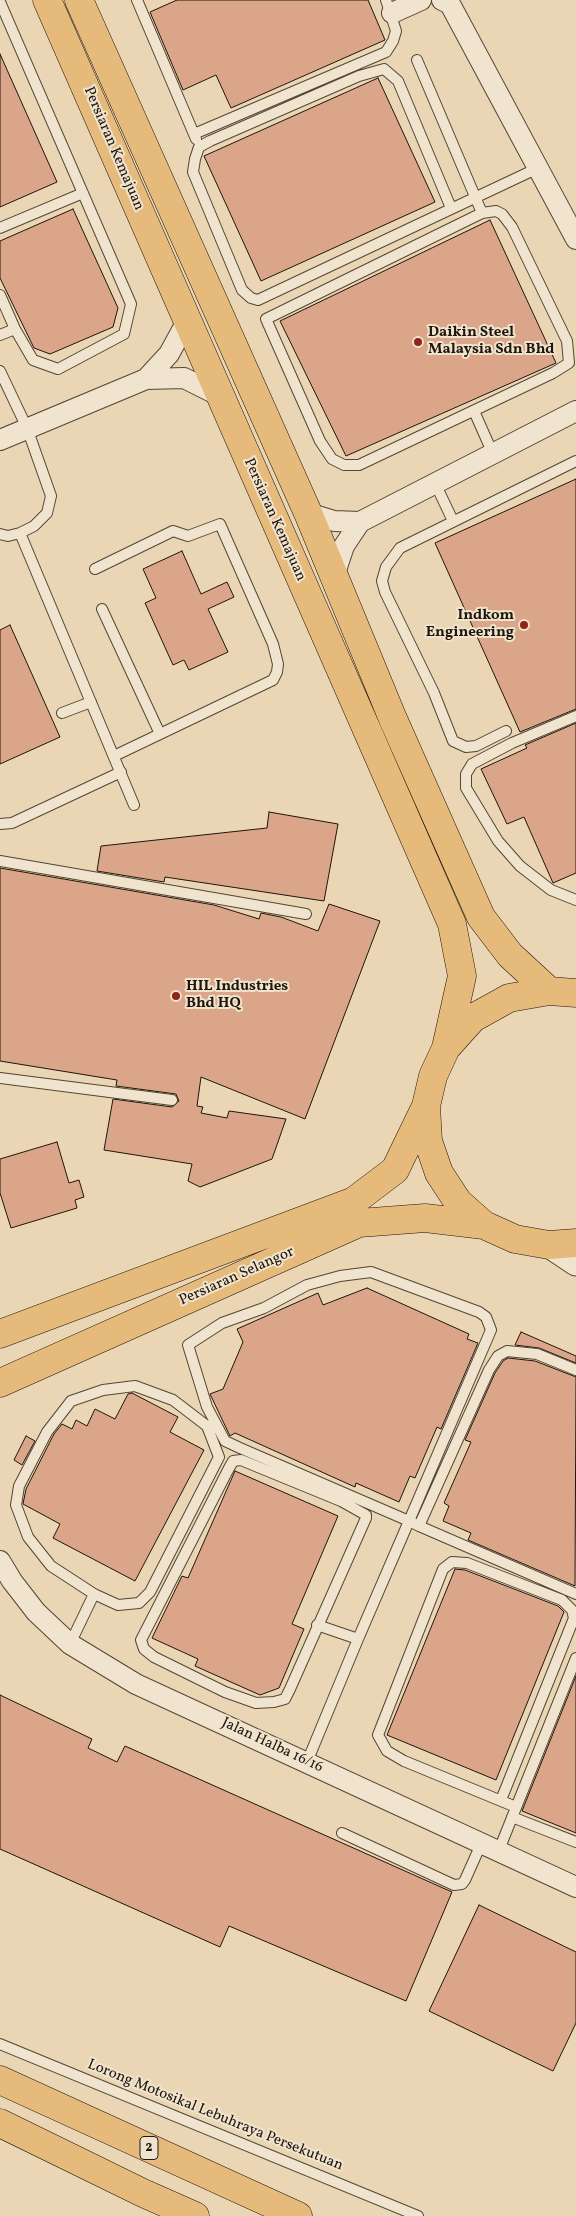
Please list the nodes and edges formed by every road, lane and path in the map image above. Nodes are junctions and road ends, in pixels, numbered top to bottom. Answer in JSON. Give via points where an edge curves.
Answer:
{"nodes":[{"id":1,"x":47,"y":0,"type":"edge"},
{"id":2,"x":79,"y":0,"type":"edge"},
{"id":3,"x":137,"y":0,"type":"edge"},
{"id":4,"x":421,"y":0,"type":"edge"},
{"id":5,"x":442,"y":0,"type":"edge"},
{"id":6,"x":0,"y":2,"type":"edge"},
{"id":7,"x":389,"y":6,"type":"edge"},
{"id":8,"x":103,"y":56,"type":"junction"},
{"id":9,"x":416,"y":60,"type":"dead end"},
{"id":10,"x":78,"y":69,"type":"junction"},
{"id":11,"x":127,"y":110,"type":"junction"},
{"id":12,"x":102,"y":122,"type":"junction"},
{"id":13,"x":194,"y":134,"type":"junction"},
{"id":14,"x":199,"y":147,"type":"junction"},
{"id":15,"x":538,"y":168,"type":"junction"},
{"id":16,"x":83,"y":193,"type":"junction"},
{"id":17,"x":475,"y":197,"type":"junction"},
{"id":18,"x":451,"y":208,"type":"junction"},
{"id":19,"x":482,"y":213,"type":"junction"},
{"id":20,"x":0,"y":228,"type":"edge"},
{"id":21,"x":576,"y":239,"type":"edge"},
{"id":22,"x":0,"y":295,"type":"edge"},
{"id":23,"x":187,"y":321,"type":"junction"},
{"id":24,"x":15,"y":329,"type":"junction"},
{"id":25,"x":0,"y":335,"type":"edge"},
{"id":26,"x":0,"y":371,"type":"edge"},
{"id":27,"x":146,"y":379,"type":"junction"},
{"id":28,"x":4,"y":388,"type":"edge"},
{"id":29,"x":220,"y":396,"type":"junction"},
{"id":30,"x":474,"y":412,"type":"junction"},
{"id":31,"x":576,"y":412,"type":"edge"},
{"id":32,"x":27,"y":428,"type":"junction"},
{"id":33,"x":0,"y":440,"type":"edge"},
{"id":34,"x":492,"y":454,"type":"junction"},
{"id":35,"x":576,"y":461,"type":"edge"},
{"id":36,"x":435,"y":484,"type":"junction"},
{"id":37,"x":308,"y":513,"type":"junction"},
{"id":38,"x":453,"y":521,"type":"junction"},
{"id":39,"x":360,"y":522,"type":"junction"},
{"id":40,"x":20,"y":533,"type":"junction"},
{"id":41,"x":0,"y":534,"type":"edge"},
{"id":42,"x":95,"y":569,"type":"dead end"},
{"id":43,"x":334,"y":576,"type":"junction"},
{"id":44,"x":102,"y":609,"type":"dead end"},
{"id":45,"x":91,"y":702,"type":"junction"},
{"id":46,"x":62,"y":713,"type":"dead end"},
{"id":47,"x":576,"y":716,"type":"edge"},
{"id":48,"x":506,"y":731,"type":"dead end"},
{"id":49,"x":160,"y":734,"type":"junction"},
{"id":50,"x":114,"y":756,"type":"junction"},
{"id":51,"x":121,"y":772,"type":"junction"},
{"id":52,"x":134,"y":805,"type":"dead end"},
{"id":53,"x":0,"y":824,"type":"edge"},
{"id":54,"x":0,"y":861,"type":"edge"},
{"id":55,"x":576,"y":900,"type":"edge"},
{"id":56,"x":306,"y":914,"type":"dead end"},
{"id":57,"x":549,"y":991,"type":"junction"},
{"id":58,"x":576,"y":994,"type":"edge"},
{"id":59,"x":446,"y":1048,"type":"junction"},
{"id":60,"x":0,"y":1078,"type":"edge"},
{"id":61,"x":172,"y":1100,"type":"dead end"},
{"id":62,"x":426,"y":1106,"type":"junction"},
{"id":63,"x":484,"y":1225,"type":"junction"},
{"id":64,"x":576,"y":1243,"type":"edge"},
{"id":65,"x":549,"y":1245,"type":"junction"},
{"id":66,"x":576,"y":1263,"type":"edge"},
{"id":67,"x":0,"y":1334,"type":"edge"},
{"id":68,"x":576,"y":1370,"type":"edge"},
{"id":69,"x":5,"y":1384,"type":"edge"},
{"id":70,"x":409,"y":1521,"type":"junction"},
{"id":71,"x":419,"y":1526,"type":"junction"},
{"id":72,"x":0,"y":1561,"type":"edge"},
{"id":73,"x":94,"y":1594,"type":"junction"},
{"id":74,"x":576,"y":1594,"type":"edge"},
{"id":75,"x":317,"y":1625,"type":"junction"},
{"id":76,"x":358,"y":1639,"type":"junction"},
{"id":77,"x":70,"y":1644,"type":"junction"},
{"id":78,"x":576,"y":1658,"type":"edge"},
{"id":79,"x":307,"y":1762,"type":"junction"},
{"id":80,"x":501,"y":1800,"type":"junction"},
{"id":81,"x":516,"y":1807,"type":"junction"},
{"id":82,"x":512,"y":1818,"type":"junction"},
{"id":83,"x":342,"y":1833,"type":"dead end"},
{"id":84,"x":576,"y":1842,"type":"edge"},
{"id":85,"x":491,"y":1846,"type":"junction"},
{"id":86,"x":576,"y":1887,"type":"edge"},
{"id":87,"x":0,"y":2044,"type":"edge"},
{"id":88,"x":0,"y":2080,"type":"edge"},
{"id":89,"x":0,"y":2123,"type":"edge"},
{"id":90,"x":143,"y":2194,"type":"junction"},
{"id":91,"x":186,"y":2216,"type":"edge"},
{"id":92,"x":195,"y":2216,"type":"edge"},
{"id":93,"x":298,"y":2216,"type":"edge"},
{"id":94,"x":418,"y":2216,"type":"edge"}],
"edges":[{"from":1,"to":10,"type":"main road","name":"Persiaran Kemajuan"},
{"from":2,"to":8,"type":"main road","name":"Persiaran Kemajuan"},
{"from":3,"to":13,"type":"lane"},
{"from":4,"to":7,"type":"street"},
{"from":5,"to":15,"type":"street","via":[[450,4]]},
{"from":6,"to":16,"type":"lane"},
{"from":7,"to":13,"type":"lane","via":[[396,31],[386,52]]},
{"from":8,"to":10,"type":"main road","via":[[96,70]]},
{"from":8,"to":11,"type":"main road","name":"Persiaran Kemajuan"},
{"from":9,"to":17,"type":"lane"},
{"from":10,"to":12,"type":"main road","name":"Persiaran Kemajuan"},
{"from":11,"to":12,"type":"main road","via":[[113,107],[104,114]]},
{"from":11,"to":37,"type":"main road","name":"Persiaran Kemajuan"},
{"from":12,"to":23,"type":"main road","name":"Persiaran Kemajuan"},
{"from":13,"to":14,"type":"lane"},
{"from":14,"to":18,"type":"lane","via":[[360,76],[384,69],[398,80]]},
{"from":14,"to":18,"type":"lane","via":[[193,172],[242,290],[258,300]]},
{"from":15,"to":17,"type":"lane"},
{"from":15,"to":21,"type":"street"},
{"from":16,"to":20,"type":"lane"},
{"from":16,"to":24,"type":"lane","via":[[132,304],[124,334],[58,369],[33,360]]},
{"from":17,"to":18,"type":"lane"},
{"from":17,"to":19,"type":"lane"},
{"from":19,"to":30,"type":"lane","via":[[496,211],[512,227],[567,342],[570,358],[566,365],[553,373]]},
{"from":19,"to":30,"type":"lane","via":[[266,319],[320,441],[332,459],[344,465],[359,466]]},
{"from":22,"to":24,"type":"lane"},
{"from":23,"to":27,"type":"street","via":[[169,354]]},
{"from":23,"to":29,"type":"main road","name":"Persiaran Kemajuan"},
{"from":24,"to":25,"type":"lane"},
{"from":26,"to":28,"type":"lane"},
{"from":27,"to":29,"type":"street","via":[[184,378]]},
{"from":27,"to":32,"type":"street"},
{"from":28,"to":32,"type":"lane"},
{"from":29,"to":59,"type":"main road","name":"Persiaran Kemajuan","via":[[452,924],[462,976]]},
{"from":30,"to":34,"type":"lane"},
{"from":31,"to":34,"type":"street"},
{"from":32,"to":33,"type":"street"},
{"from":32,"to":40,"type":"lane","via":[[51,496],[47,513],[34,526]]},
{"from":34,"to":36,"type":"street"},
{"from":35,"to":38,"type":"lane"},
{"from":36,"to":38,"type":"lane"},
{"from":36,"to":39,"type":"street"},
{"from":37,"to":39,"type":"street","via":[[334,521]]},
{"from":37,"to":43,"type":"main road","name":"Persiaran Kemajuan"},
{"from":38,"to":48,"type":"lane","via":[[400,548],[386,567],[382,581],[453,741],[466,747],[476,746]]},
{"from":39,"to":43,"type":"street","via":[[344,546]]},
{"from":40,"to":41,"type":"lane"},
{"from":40,"to":45,"type":"lane"},
{"from":42,"to":49,"type":"lane","via":[[173,531],[188,536],[220,524],[273,644],[278,664],[273,680]]},
{"from":43,"to":57,"type":"main road","name":"Persiaran Kemajuan","via":[[481,917],[510,955]]},
{"from":44,"to":49,"type":"lane"},
{"from":45,"to":46,"type":"lane"},
{"from":45,"to":50,"type":"lane"},
{"from":47,"to":55,"type":"lane","via":[[472,764],[466,774],[466,788],[498,841],[520,866],[551,890]]},
{"from":49,"to":50,"type":"lane"},
{"from":50,"to":51,"type":"lane"},
{"from":51,"to":52,"type":"lane"},
{"from":51,"to":53,"type":"lane","via":[[12,823]]},
{"from":54,"to":56,"type":"lane"},
{"from":57,"to":58,"type":"main road"},
{"from":57,"to":59,"type":"main road","via":[[509,998],[473,1018]]},
{"from":59,"to":62,"type":"main road","via":[[432,1076]]},
{"from":60,"to":61,"type":"lane"},
{"from":62,"to":63,"type":"main road","via":[[428,1141],[438,1173],[458,1202]]},
{"from":62,"to":67,"type":"main road","name":"Persiaran Selangor","via":[[395,1170],[354,1201]]},
{"from":63,"to":65,"type":"main road","via":[[515,1239]]},
{"from":63,"to":69,"type":"main road","name":"Persiaran Selangor","via":[[425,1218],[358,1223]]},
{"from":64,"to":65,"type":"main road"},
{"from":65,"to":66,"type":"street"},
{"from":68,"to":71,"type":"lane","via":[[537,1354],[507,1351],[498,1356]]},
{"from":70,"to":70,"type":"lane","via":[[491,1330],[486,1317],[370,1272],[307,1285],[264,1308],[222,1323],[188,1345],[206,1407],[225,1441]]},
{"from":70,"to":71,"type":"lane"},
{"from":70,"to":76,"type":"lane"},
{"from":71,"to":74,"type":"lane"},
{"from":72,"to":77,"type":"street","name":"Jalan Halba 16/16","via":[[36,1612]]},
{"from":73,"to":73,"type":"lane","via":[[52,1566],[28,1537],[16,1504],[19,1486],[47,1432],[71,1402],[103,1390],[135,1386],[173,1400],[207,1426],[219,1457],[150,1592],[139,1603],[118,1605]]},
{"from":73,"to":77,"type":"lane"},
{"from":75,"to":75,"type":"lane","via":[[285,1699],[274,1702],[256,1703],[225,1692],[144,1649],[140,1640],[144,1631],[234,1461],[242,1460],[366,1515]]},
{"from":75,"to":76,"type":"lane"},
{"from":76,"to":79,"type":"lane"},
{"from":77,"to":79,"type":"street","name":"Jalan Halba 16/16","via":[[136,1684]]},
{"from":78,"to":81,"type":"lane"},
{"from":79,"to":85,"type":"street","name":"Jalan Halba 16/16"},
{"from":80,"to":80,"type":"lane","via":[[404,1761],[387,1751],[378,1735],[443,1570],[452,1562],[466,1563],[562,1600],[572,1610],[574,1618]]},
{"from":80,"to":81,"type":"lane"},
{"from":81,"to":82,"type":"lane"},
{"from":82,"to":84,"type":"lane"},
{"from":82,"to":85,"type":"lane"},
{"from":83,"to":85,"type":"lane","via":[[454,1885],[462,1884]]},
{"from":85,"to":86,"type":"street","name":"Jalan Halba 16/16"},
{"from":87,"to":94,"type":"lane","name":"Lorong Motosikal Lebuhraya Persekutuan"},
{"from":88,"to":93,"type":"main road","number":"2"},
{"from":89,"to":90,"type":"main road"},
{"from":90,"to":91,"type":"main road"},
{"from":90,"to":92,"type":"main road"}]}
